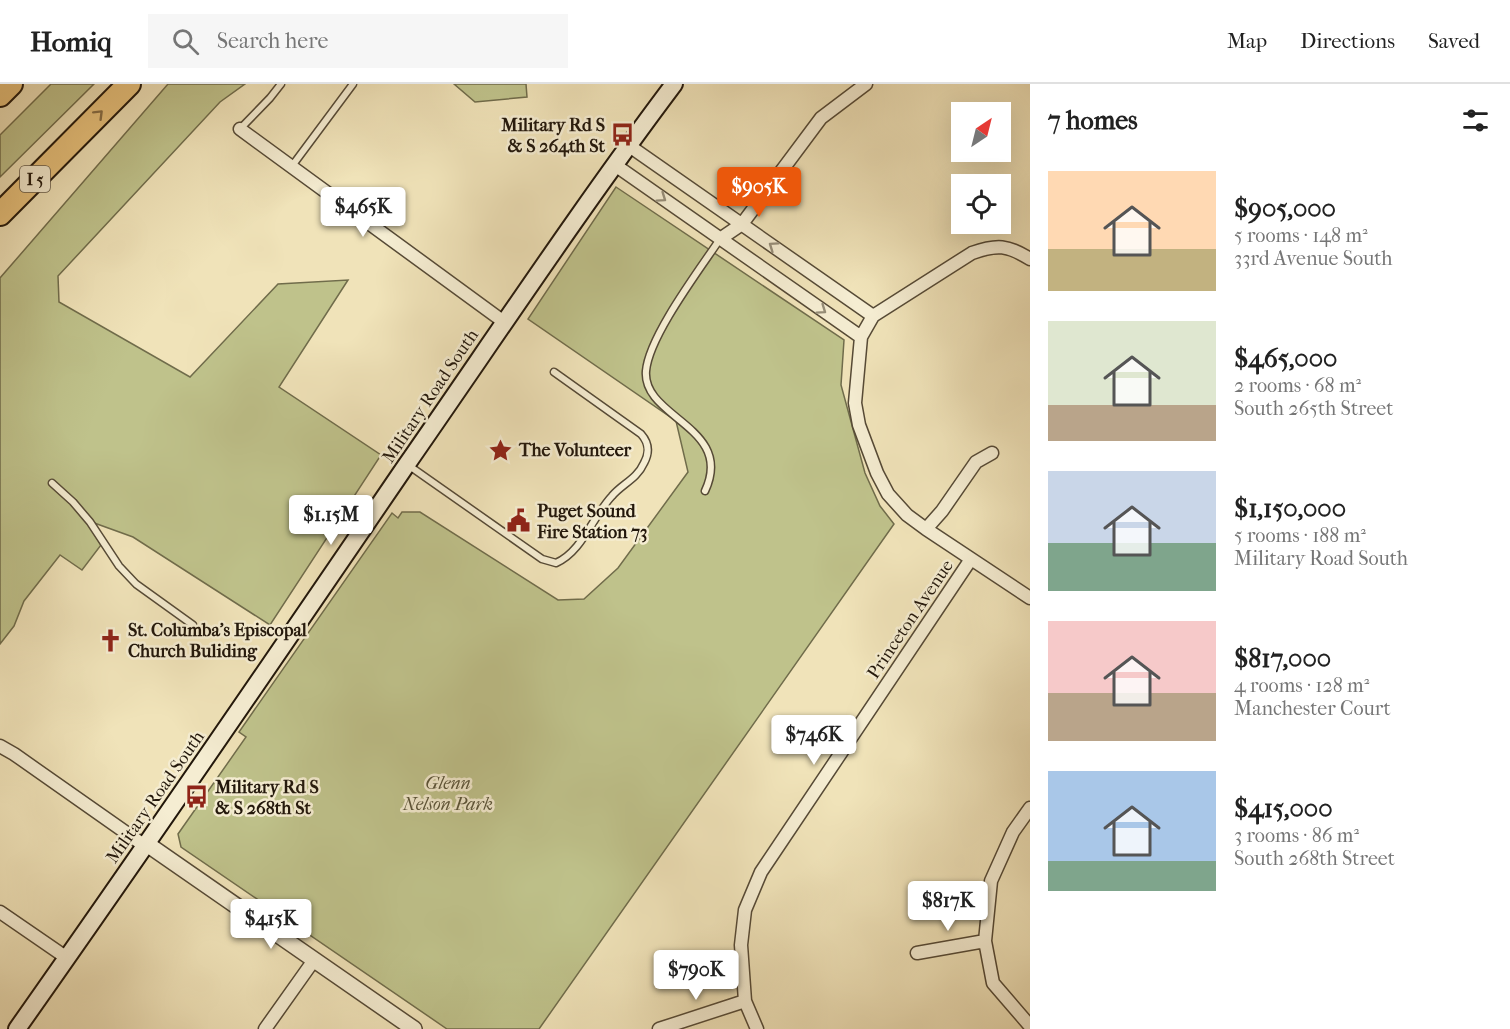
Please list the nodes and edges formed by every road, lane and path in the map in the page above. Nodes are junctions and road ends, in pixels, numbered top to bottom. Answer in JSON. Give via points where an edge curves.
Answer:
{"nodes":[{"id":1,"x":11,"y":84,"type":"edge"},
{"id":2,"x":129,"y":84,"type":"edge"},
{"id":3,"x":281,"y":84,"type":"edge"},
{"id":4,"x":353,"y":84,"type":"edge"},
{"id":5,"x":674,"y":84,"type":"edge"},
{"id":6,"x":866,"y":84,"type":"edge"},
{"id":7,"x":0,"y":95,"type":"edge"},
{"id":8,"x":240,"y":129,"type":"joint"},
{"id":9,"x":70,"y":144,"type":"junction"},
{"id":10,"x":628,"y":145,"type":"junction"},
{"id":11,"x":615,"y":165,"type":"junction"},
{"id":12,"x":291,"y":167,"type":"junction"},
{"id":13,"x":0,"y":214,"type":"edge"},
{"id":14,"x":0,"y":224,"type":"edge"},
{"id":15,"x":742,"y":224,"type":"junction"},
{"id":16,"x":720,"y":239,"type":"junction"},
{"id":17,"x":1030,"y":259,"type":"edge"},
{"id":18,"x":873,"y":316,"type":"junction"},
{"id":19,"x":504,"y":322,"type":"junction"},
{"id":20,"x":861,"y":337,"type":"junction"},
{"id":21,"x":554,"y":372,"type":"dead end"},
{"id":22,"x":992,"y":453,"type":"dead end"},
{"id":23,"x":407,"y":465,"type":"junction"},
{"id":24,"x":52,"y":483,"type":"dead end"},
{"id":25,"x":705,"y":491,"type":"dead end"},
{"id":26,"x":926,"y":529,"type":"junction"},
{"id":27,"x":971,"y":559,"type":"junction"},
{"id":28,"x":1030,"y":598,"type":"edge"},
{"id":29,"x":193,"y":625,"type":"dead end"},
{"id":30,"x":0,"y":746,"type":"edge"},
{"id":31,"x":1030,"y":808,"type":"edge"},
{"id":32,"x":146,"y":845,"type":"junction"},
{"id":33,"x":0,"y":912,"type":"edge"},
{"id":34,"x":985,"y":941,"type":"junction"},
{"id":35,"x":916,"y":953,"type":"dead end"},
{"id":36,"x":67,"y":958,"type":"junction"},
{"id":37,"x":314,"y":960,"type":"junction"},
{"id":38,"x":745,"y":1001,"type":"junction"},
{"id":39,"x":1030,"y":1026,"type":"edge"},
{"id":40,"x":17,"y":1029,"type":"edge"},
{"id":41,"x":265,"y":1029,"type":"edge"},
{"id":42,"x":414,"y":1029,"type":"edge"},
{"id":43,"x":660,"y":1029,"type":"edge"},
{"id":44,"x":757,"y":1029,"type":"edge"}],
"edges":[{"from":1,"to":7,"type":"highway"},
{"from":9,"to":2,"type":"highway","number":"I 5","one_way":true},
{"from":3,"to":8,"type":"lane"},
{"from":4,"to":12,"type":"lane"},
{"from":5,"to":10,"type":"main road","name":"Military Road South"},
{"from":6,"to":15,"type":"street","via":[[821,118]]},
{"from":8,"to":12,"type":"street"},
{"from":9,"to":13,"type":"highway","number":"I 5"},
{"from":9,"to":14,"type":"highway"},
{"from":10,"to":11,"type":"main road","name":"Military Road South"},
{"from":10,"to":15,"type":"street"},
{"from":11,"to":16,"type":"street","one_way":true},
{"from":11,"to":19,"type":"main road","name":"Military Road South"},
{"from":12,"to":19,"type":"street"},
{"from":15,"to":16,"type":"street"},
{"from":18,"to":15,"type":"street","one_way":true},
{"from":16,"to":20,"type":"street","one_way":true},
{"from":16,"to":25,"type":"lane","via":[[670,315],[646,371],[653,397],[687,425],[704,446],[712,466]]},
{"from":17,"to":18,"type":"street","via":[[1003,247],[980,250]]},
{"from":18,"to":20,"type":"street"},
{"from":19,"to":23,"type":"main road","name":"Military Road South"},
{"from":20,"to":26,"type":"street","via":[[855,403],[859,425],[888,494]]},
{"from":21,"to":23,"type":"lane","via":[[641,434],[648,453],[639,474],[607,500],[564,560],[556,563],[542,559]]},
{"from":22,"to":26,"type":"street","via":[[976,462]]},
{"from":23,"to":32,"type":"main road","name":"Military Road South"},
{"from":24,"to":29,"type":"lane","via":[[90,522],[130,578]]},
{"from":26,"to":27,"type":"street"},
{"from":27,"to":28,"type":"street"},
{"from":27,"to":38,"type":"street","name":"Princeton Avenue","via":[[761,872],[745,910],[741,945]]},
{"from":30,"to":32,"type":"street"},
{"from":31,"to":34,"type":"street","via":[[1013,832],[991,881]]},
{"from":32,"to":36,"type":"main road","name":"Military Road South"},
{"from":32,"to":37,"type":"street"},
{"from":33,"to":36,"type":"street"},
{"from":34,"to":35,"type":"street"},
{"from":34,"to":39,"type":"street","via":[[993,983]]},
{"from":36,"to":40,"type":"main road","name":"Military Road South"},
{"from":37,"to":41,"type":"street"},
{"from":37,"to":42,"type":"street"},
{"from":38,"to":43,"type":"street"},
{"from":38,"to":44,"type":"street","name":"Princeton Avenue"}]}
